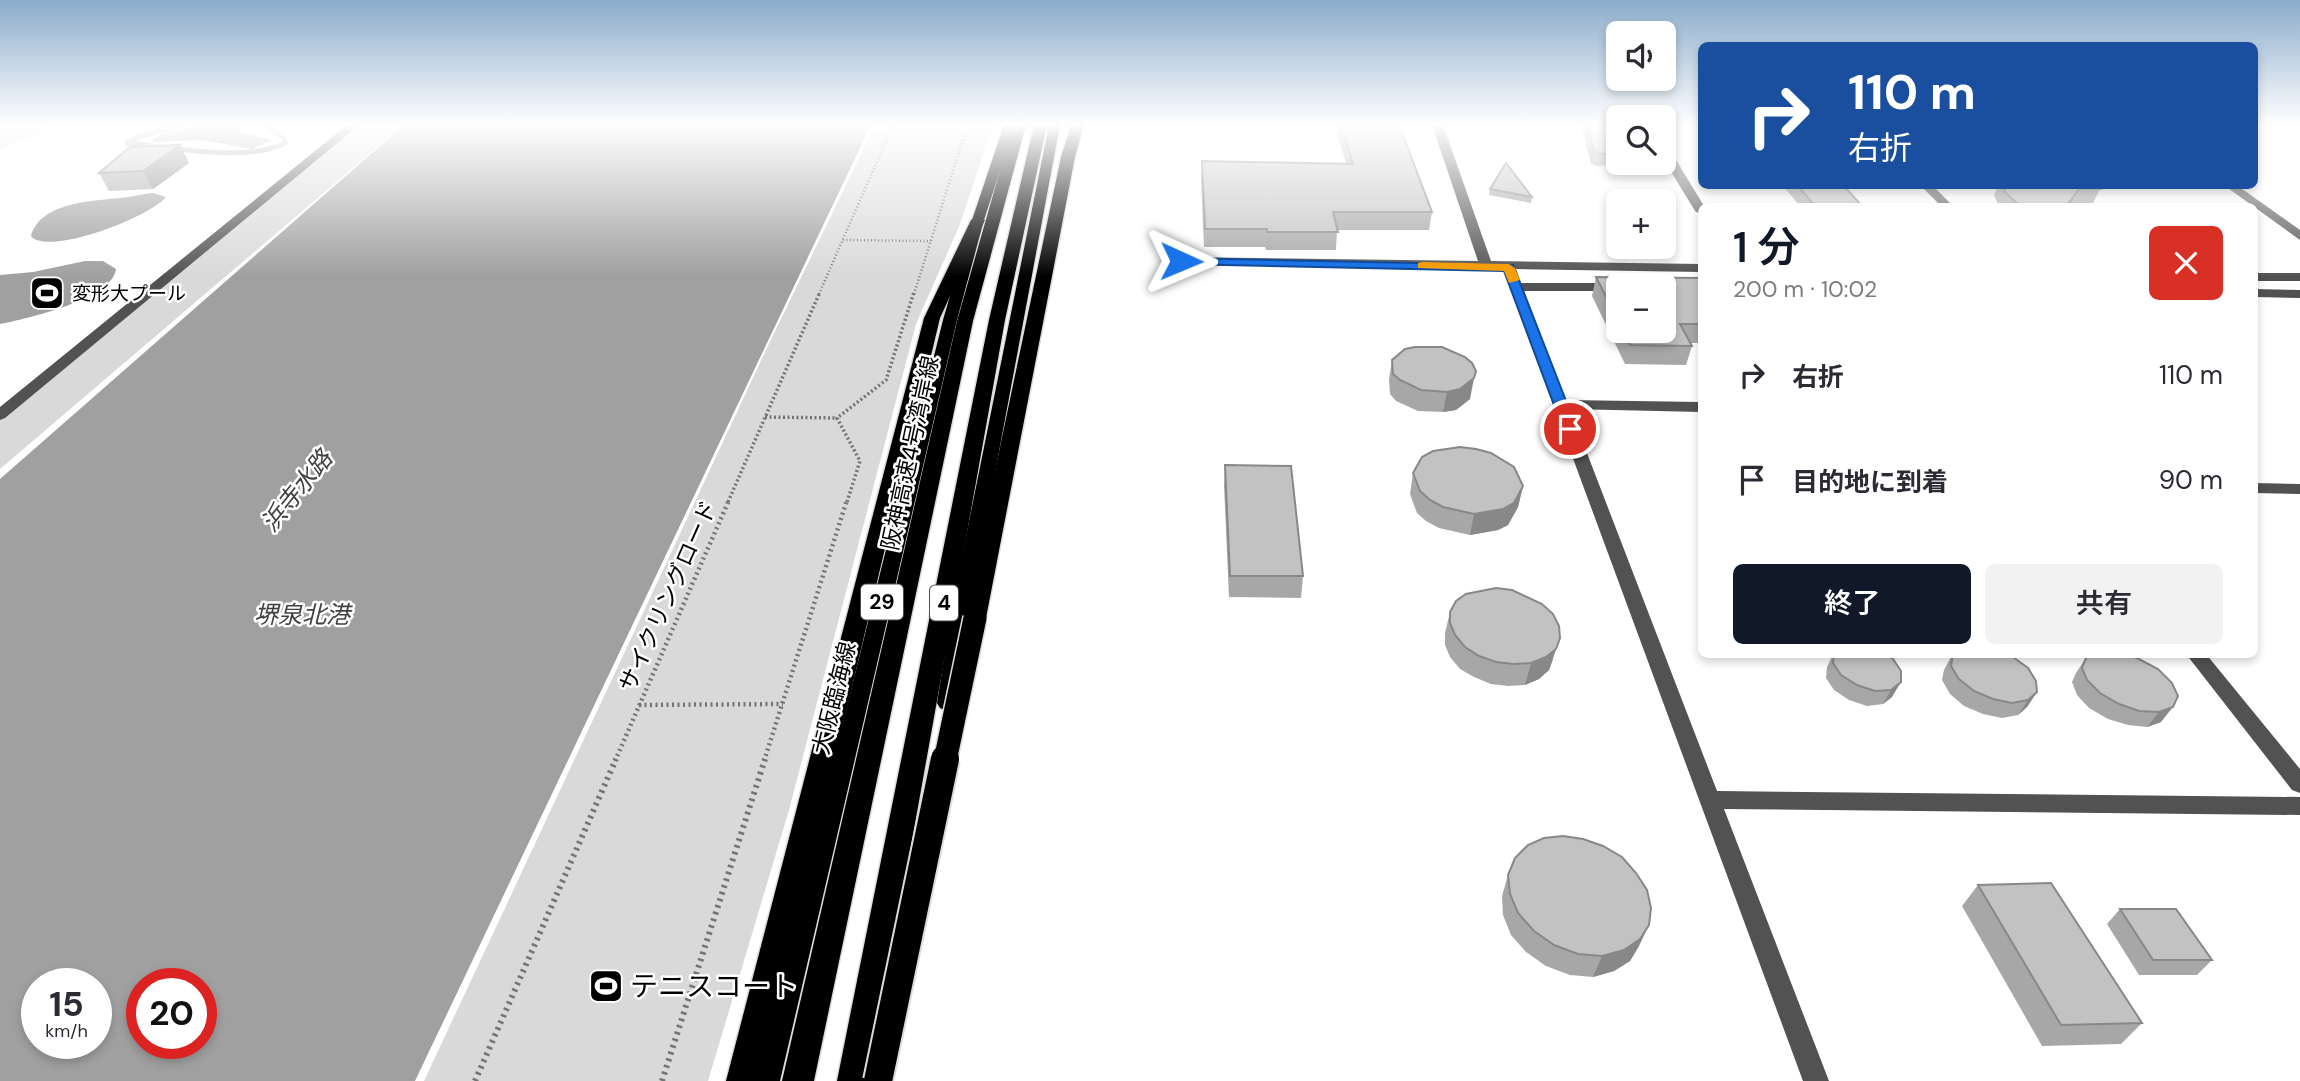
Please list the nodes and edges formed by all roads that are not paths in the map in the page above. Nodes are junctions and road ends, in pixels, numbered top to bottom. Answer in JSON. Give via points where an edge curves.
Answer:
{"nodes":[{"id":1,"x":292,"y":175,"type":"edge"},
{"id":2,"x":993,"y":175,"type":"edge"},
{"id":3,"x":1006,"y":175,"type":"edge"},
{"id":4,"x":1030,"y":175,"type":"edge"},
{"id":5,"x":1045,"y":175,"type":"edge"},
{"id":6,"x":1064,"y":175,"type":"edge"},
{"id":7,"x":1455,"y":175,"type":"edge"},
{"id":8,"x":1679,"y":175,"type":"edge"},
{"id":9,"x":1930,"y":189,"type":"edge"},
{"id":10,"x":2235,"y":189,"type":"edge"},
{"id":11,"x":1944,"y":203,"type":"edge"},
{"id":12,"x":2254,"y":203,"type":"edge"},
{"id":13,"x":1698,"y":206,"type":"edge"},
{"id":14,"x":2258,"y":206,"type":"edge"},
{"id":15,"x":978,"y":220,"type":"junction"},
{"id":16,"x":2300,"y":236,"type":"edge"},
{"id":17,"x":1181,"y":261,"type":"dead end"},
{"id":18,"x":1486,"y":265,"type":"junction"},
{"id":19,"x":1509,"y":268,"type":"junction"},
{"id":20,"x":1698,"y":268,"type":"edge"},
{"id":21,"x":2258,"y":277,"type":"edge"},
{"id":22,"x":2300,"y":277,"type":"edge"},
{"id":23,"x":1516,"y":287,"type":"junction"},
{"id":24,"x":1606,"y":287,"type":"edge"},
{"id":25,"x":2258,"y":293,"type":"edge"},
{"id":26,"x":2300,"y":294,"type":"edge"},
{"id":27,"x":1561,"y":404,"type":"junction"},
{"id":28,"x":1698,"y":407,"type":"edge"},
{"id":29,"x":0,"y":415,"type":"edge"},
{"id":30,"x":2258,"y":488,"type":"edge"},
{"id":31,"x":2300,"y":489,"type":"edge"},
{"id":32,"x":2198,"y":658,"type":"edge"},
{"id":33,"x":2300,"y":784,"type":"edge"},
{"id":34,"x":1711,"y":800,"type":"junction"},
{"id":35,"x":2300,"y":806,"type":"edge"},
{"id":36,"x":742,"y":1081,"type":"edge"},
{"id":37,"x":767,"y":1081,"type":"edge"},
{"id":38,"x":798,"y":1081,"type":"edge"},
{"id":39,"x":853,"y":1081,"type":"edge"},
{"id":40,"x":878,"y":1081,"type":"edge"},
{"id":41,"x":888,"y":1081,"type":"edge"},
{"id":42,"x":1816,"y":1081,"type":"edge"}],
"edges":[{"from":1,"to":29,"type":"lane"},
{"from":2,"to":15,"type":"main road","name":"大阪臨海線","number":"29"},
{"from":3,"to":38,"type":"highway","name":"阪神高速4号湾岸線","number":"4","via":[[965,321]]},
{"from":4,"to":39,"type":"highway","number":"4","via":[[997,320]]},
{"from":5,"to":41,"type":"main road","via":[[963,596]]},
{"from":6,"to":40,"type":"highway","number":"4","bridge":true},
{"from":7,"to":18,"type":"lane"},
{"from":8,"to":13,"type":"lane"},
{"from":9,"to":11,"type":"lane"},
{"from":10,"to":12,"type":"lane"},
{"from":14,"to":16,"type":"lane"},
{"from":15,"to":36,"type":"highway","via":[[932,318]]},
{"from":15,"to":37,"type":"main road","name":"大阪臨海線","number":"29"},
{"from":17,"to":18,"type":"lane"},
{"from":18,"to":19,"type":"lane"},
{"from":19,"to":20,"type":"lane"},
{"from":19,"to":23,"type":"lane"},
{"from":21,"to":22,"type":"lane"},
{"from":23,"to":24,"type":"lane"},
{"from":23,"to":27,"type":"lane"},
{"from":25,"to":26,"type":"lane"},
{"from":27,"to":28,"type":"lane"},
{"from":27,"to":34,"type":"lane"},
{"from":30,"to":31,"type":"lane"},
{"from":32,"to":33,"type":"lane"},
{"from":34,"to":35,"type":"lane"},
{"from":34,"to":42,"type":"lane"}]}
